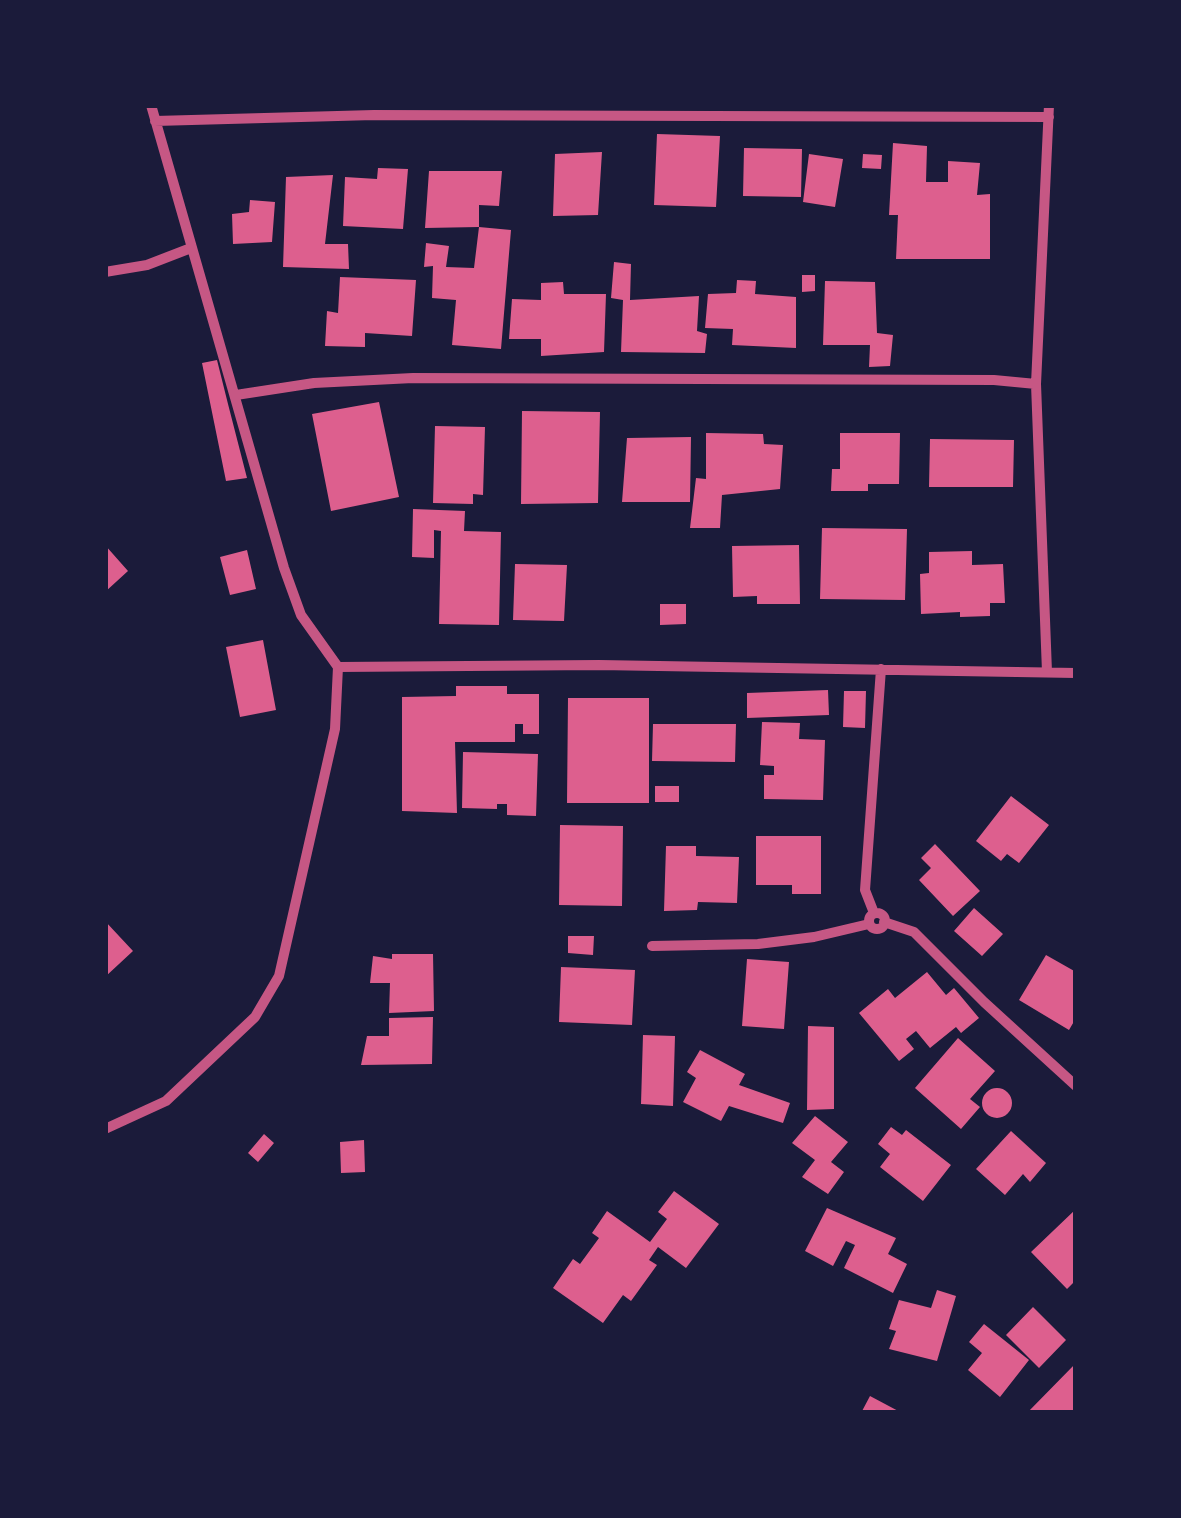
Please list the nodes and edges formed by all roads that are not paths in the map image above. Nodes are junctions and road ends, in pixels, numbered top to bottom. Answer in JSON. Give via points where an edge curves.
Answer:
{"nodes":[{"id":1,"x":151,"y":105,"type":"edge"},
{"id":2,"x":1049,"y":111,"type":"edge"},
{"id":3,"x":155,"y":120,"type":"junction"},
{"id":4,"x":191,"y":248,"type":"junction"},
{"id":5,"x":105,"y":272,"type":"edge"},
{"id":6,"x":1036,"y":384,"type":"junction"},
{"id":7,"x":236,"y":395,"type":"junction"},
{"id":8,"x":338,"y":667,"type":"junction"},
{"id":9,"x":882,"y":669,"type":"junction"},
{"id":10,"x":1047,"y":672,"type":"junction"},
{"id":11,"x":1076,"y":674,"type":"edge"},
{"id":12,"x":872,"y":919,"type":"junction"},
{"id":13,"x":652,"y":946,"type":"dead end"},
{"id":14,"x":1076,"y":1086,"type":"edge"},
{"id":15,"x":105,"y":1129,"type":"edge"}],
"edges":[{"from":1,"to":3,"type":"street"},
{"from":2,"to":3,"type":"street"},
{"from":2,"to":6,"type":"street"},
{"from":3,"to":4,"type":"street"},
{"from":4,"to":5,"type":"street"},
{"from":4,"to":7,"type":"street"},
{"from":6,"to":7,"type":"street","via":[[412,378]]},
{"from":6,"to":10,"type":"street"},
{"from":7,"to":8,"type":"street","via":[[301,614]]},
{"from":8,"to":9,"type":"street"},
{"from":8,"to":15,"type":"street","via":[[336,729],[278,976],[255,1017],[214,1059],[166,1101]]},
{"from":9,"to":10,"type":"street"},
{"from":9,"to":12,"type":"street","via":[[866,890]]},
{"from":10,"to":11,"type":"street"},
{"from":12,"to":13,"type":"street","via":[[814,937],[758,944]]},
{"from":12,"to":14,"type":"street","via":[[882,915],[884,922],[914,932]]}]}
